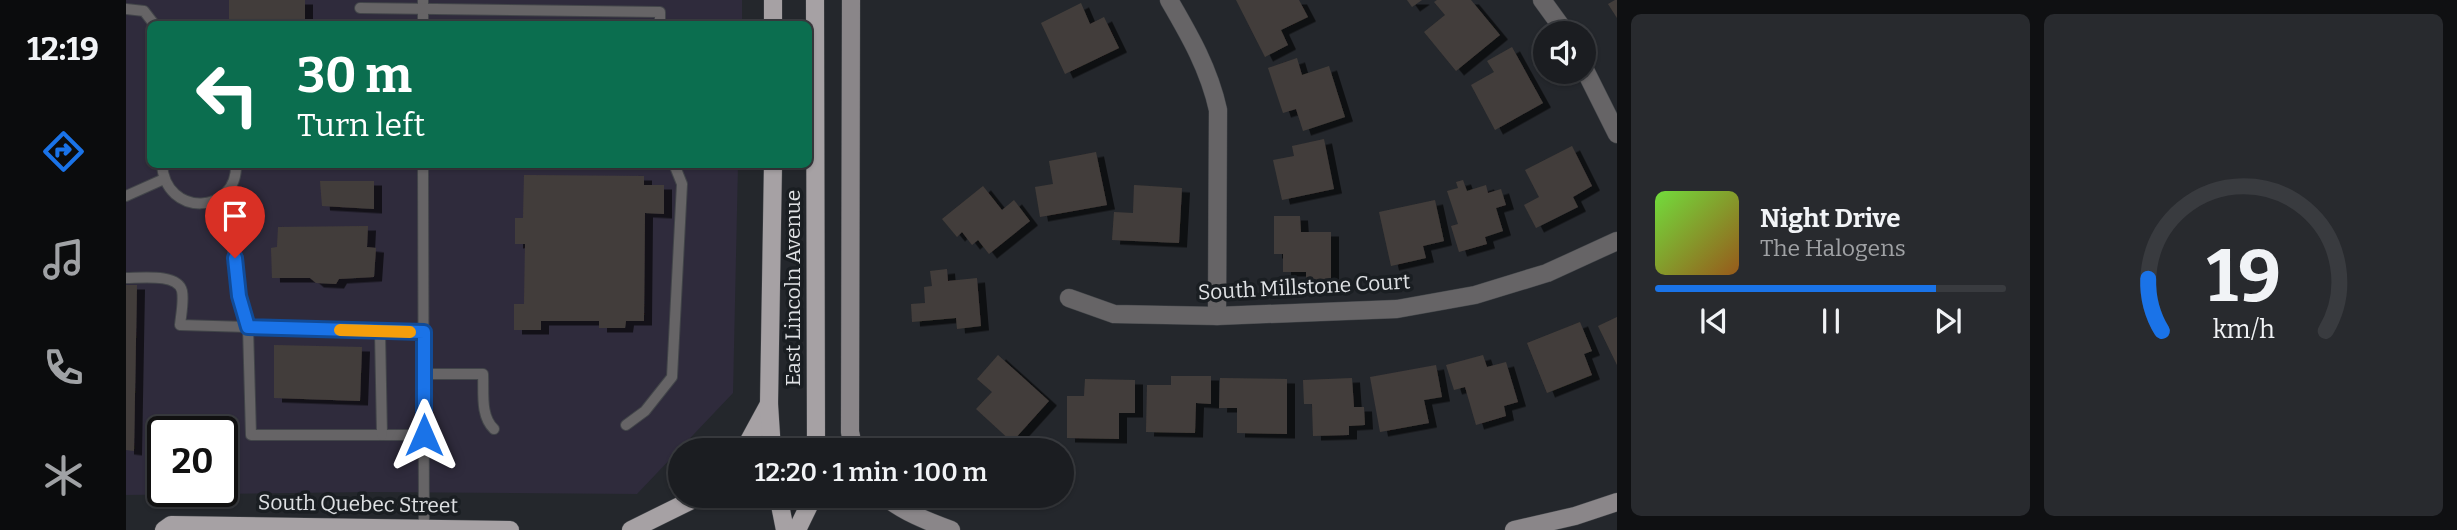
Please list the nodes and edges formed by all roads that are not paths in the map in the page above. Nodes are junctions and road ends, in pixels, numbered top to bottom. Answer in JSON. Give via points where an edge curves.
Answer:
{"nodes":[{"id":1,"x":773,"y":0,"type":"edge"},
{"id":2,"x":815,"y":0,"type":"edge"},
{"id":3,"x":851,"y":0,"type":"edge"},
{"id":4,"x":1169,"y":0,"type":"edge"},
{"id":5,"x":1542,"y":0,"type":"edge"},
{"id":6,"x":423,"y":5,"type":"edge"},
{"id":7,"x":360,"y":8,"type":"dead end"},
{"id":8,"x":126,"y":9,"type":"edge"},
{"id":9,"x":152,"y":21,"type":"edge"},
{"id":10,"x":660,"y":21,"type":"edge"},
{"id":11,"x":773,"y":21,"type":"edge"},
{"id":12,"x":1557,"y":21,"type":"edge"},
{"id":13,"x":1592,"y":84,"type":"edge"},
{"id":14,"x":1617,"y":134,"type":"edge"},
{"id":15,"x":163,"y":168,"type":"edge"},
{"id":16,"x":236,"y":168,"type":"edge"},
{"id":17,"x":423,"y":168,"type":"edge"},
{"id":18,"x":676,"y":168,"type":"edge"},
{"id":19,"x":773,"y":168,"type":"edge"},
{"id":20,"x":164,"y":179,"type":"junction"},
{"id":21,"x":126,"y":196,"type":"edge"},
{"id":22,"x":213,"y":202,"type":"junction"},
{"id":23,"x":1617,"y":241,"type":"edge"},
{"id":24,"x":126,"y":278,"type":"edge"},
{"id":25,"x":1069,"y":298,"type":"dead end"},
{"id":26,"x":1217,"y":316,"type":"junction"},
{"id":27,"x":248,"y":327,"type":"junction"},
{"id":28,"x":380,"y":332,"type":"junction"},
{"id":29,"x":424,"y":332,"type":"junction"},
{"id":30,"x":423,"y":374,"type":"junction"},
{"id":31,"x":769,"y":404,"type":"junction"},
{"id":32,"x":626,"y":425,"type":"dead end"},
{"id":33,"x":494,"y":429,"type":"dead end"},
{"id":34,"x":382,"y":435,"type":"junction"},
{"id":35,"x":424,"y":435,"type":"junction"},
{"id":36,"x":751,"y":438,"type":"edge"},
{"id":37,"x":771,"y":438,"type":"edge"},
{"id":38,"x":816,"y":438,"type":"edge"},
{"id":39,"x":851,"y":438,"type":"edge"},
{"id":40,"x":1617,"y":502,"type":"edge"},
{"id":41,"x":676,"y":508,"type":"edge"},
{"id":42,"x":781,"y":508,"type":"edge"},
{"id":43,"x":808,"y":508,"type":"edge"},
{"id":44,"x":901,"y":508,"type":"edge"},
{"id":45,"x":424,"y":528,"type":"edge"},
{"id":46,"x":164,"y":530,"type":"edge"},
{"id":47,"x":510,"y":530,"type":"edge"},
{"id":48,"x":631,"y":530,"type":"edge"},
{"id":49,"x":785,"y":530,"type":"edge"},
{"id":50,"x":797,"y":530,"type":"edge"},
{"id":51,"x":951,"y":530,"type":"edge"},
{"id":52,"x":1514,"y":530,"type":"edge"}],
"edges":[{"from":1,"to":11,"type":"main road"},
{"from":2,"to":38,"type":"main road","name":"East Lincoln Avenue"},
{"from":3,"to":39,"type":"main road"},
{"from":4,"to":26,"type":"street","via":[[1201,56],[1218,110]]},
{"from":5,"to":12,"type":"street"},
{"from":6,"to":7,"type":"lane"},
{"from":6,"to":10,"type":"lane","via":[[660,12]]},
{"from":8,"to":9,"type":"lane","via":[[144,12]]},
{"from":13,"to":14,"type":"street"},
{"from":15,"to":20,"type":"lane"},
{"from":16,"to":22,"type":"lane","via":[[234,183]]},
{"from":17,"to":29,"type":"lane"},
{"from":18,"to":32,"type":"lane","via":[[682,184],[672,377],[645,411]]},
{"from":19,"to":31,"type":"main road","name":"East Lincoln Avenue"},
{"from":20,"to":21,"type":"lane"},
{"from":20,"to":22,"type":"lane","via":[[184,201]]},
{"from":22,"to":27,"type":"lane","via":[[228,230]]},
{"from":23,"to":26,"type":"street","name":"South Millstone Court","via":[[1547,273],[1475,295],[1397,309]]},
{"from":24,"to":27,"type":"lane","via":[[177,283],[182,290],[180,325]]},
{"from":25,"to":26,"type":"street","name":"South Millstone Court","via":[[1114,314]]},
{"from":27,"to":28,"type":"lane"},
{"from":27,"to":34,"type":"lane","via":[[251,435]]},
{"from":28,"to":29,"type":"lane"},
{"from":28,"to":34,"type":"lane"},
{"from":29,"to":30,"type":"lane"},
{"from":30,"to":33,"type":"lane","via":[[483,374],[484,407]]},
{"from":30,"to":35,"type":"lane"},
{"from":31,"to":36,"type":"main road"},
{"from":31,"to":37,"type":"main road","name":"East Lincoln Avenue"},
{"from":34,"to":35,"type":"lane"},
{"from":35,"to":45,"type":"lane"},
{"from":40,"to":52,"type":"main road"},
{"from":41,"to":48,"type":"main road"},
{"from":42,"to":49,"type":"main road"},
{"from":43,"to":50,"type":"main road"},
{"from":44,"to":51,"type":"main road"},
{"from":45,"to":46,"type":"main road","name":"South Quebec Street","via":[[170,525]]},
{"from":45,"to":47,"type":"main road","name":"South Quebec Street"}]}
